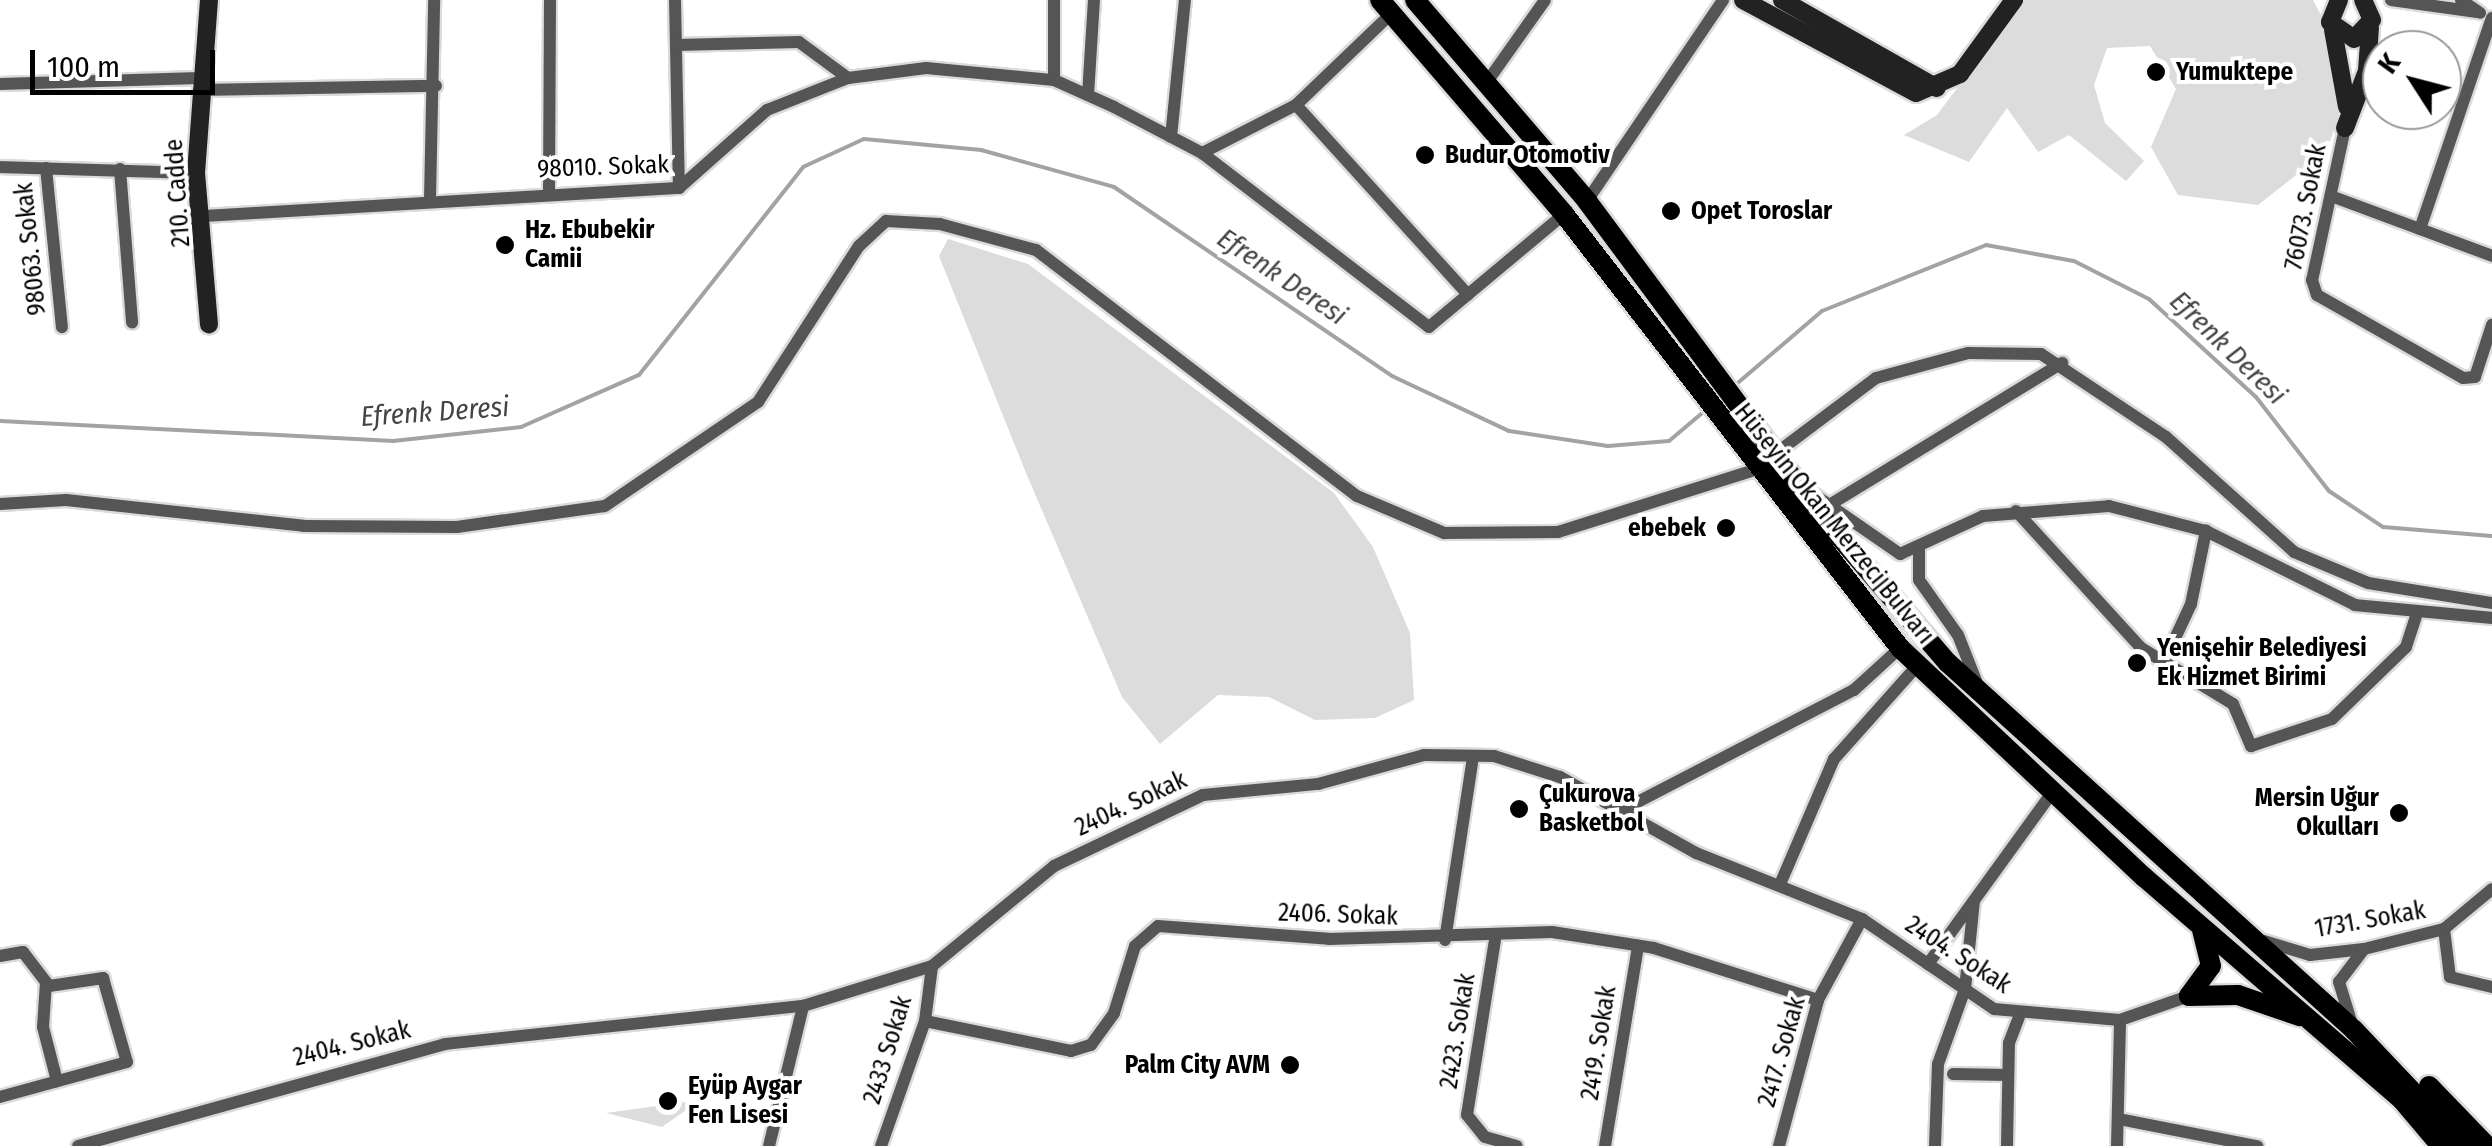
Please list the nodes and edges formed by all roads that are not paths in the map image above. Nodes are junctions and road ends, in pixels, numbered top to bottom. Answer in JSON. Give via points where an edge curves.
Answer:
{"nodes":[{"id":1,"x":209,"y":0,"type":"edge"},
{"id":2,"x":434,"y":0,"type":"edge"},
{"id":3,"x":550,"y":0,"type":"edge"},
{"id":4,"x":675,"y":0,"type":"edge"},
{"id":5,"x":1054,"y":0,"type":"edge"},
{"id":6,"x":1094,"y":0,"type":"edge"},
{"id":7,"x":1185,"y":0,"type":"edge"},
{"id":8,"x":1414,"y":0,"type":"edge"},
{"id":9,"x":1544,"y":0,"type":"edge"},
{"id":10,"x":1723,"y":0,"type":"edge"},
{"id":11,"x":1743,"y":0,"type":"edge"},
{"id":12,"x":1782,"y":0,"type":"edge"},
{"id":13,"x":2014,"y":0,"type":"edge"},
{"id":14,"x":2316,"y":0,"type":"edge"},
{"id":15,"x":2339,"y":0,"type":"edge"},
{"id":16,"x":2390,"y":0,"type":"edge"},
{"id":17,"x":2461,"y":0,"type":"edge"},
{"id":18,"x":2370,"y":2,"type":"edge"},
{"id":19,"x":1386,"y":7,"type":"edge"},
{"id":20,"x":2477,"y":12,"type":"junction"},
{"id":21,"x":2492,"y":18,"type":"edge"},
{"id":22,"x":2331,"y":26,"type":"junction"},
{"id":23,"x":2370,"y":27,"type":"junction"},
{"id":24,"x":676,"y":45,"type":"junction"},
{"id":25,"x":848,"y":78,"type":"junction"},
{"id":26,"x":1054,"y":80,"type":"junction"},
{"id":27,"x":1487,"y":82,"type":"junction"},
{"id":28,"x":0,"y":84,"type":"edge"},
{"id":29,"x":199,"y":84,"type":"junction"},
{"id":30,"x":436,"y":86,"type":"junction"},
{"id":31,"x":1937,"y":88,"type":"junction"},
{"id":32,"x":1088,"y":95,"type":"junction"},
{"id":33,"x":1296,"y":106,"type":"junction"},
{"id":34,"x":2345,"y":128,"type":"junction"},
{"id":35,"x":1171,"y":136,"type":"junction"},
{"id":36,"x":1202,"y":153,"type":"junction"},
{"id":37,"x":0,"y":167,"type":"edge"},
{"id":38,"x":46,"y":168,"type":"junction"},
{"id":39,"x":120,"y":169,"type":"junction"},
{"id":40,"x":196,"y":173,"type":"junction"},
{"id":41,"x":680,"y":188,"type":"junction"},
{"id":42,"x":549,"y":191,"type":"junction"},
{"id":43,"x":2331,"y":196,"type":"junction"},
{"id":44,"x":430,"y":200,"type":"junction"},
{"id":45,"x":1588,"y":201,"type":"junction"},
{"id":46,"x":1564,"y":214,"type":"junction"},
{"id":47,"x":206,"y":216,"type":"junction"},
{"id":48,"x":2420,"y":228,"type":"junction"},
{"id":49,"x":2492,"y":256,"type":"edge"},
{"id":50,"x":1468,"y":295,"type":"junction"},
{"id":51,"x":132,"y":323,"type":"dead end"},
{"id":52,"x":209,"y":324,"type":"dead end"},
{"id":53,"x":2492,"y":325,"type":"edge"},
{"id":54,"x":62,"y":327,"type":"dead end"},
{"id":55,"x":2062,"y":363,"type":"junction"},
{"id":56,"x":1770,"y":447,"type":"junction"},
{"id":57,"x":1750,"y":464,"type":"junction"},
{"id":58,"x":1797,"y":484,"type":"junction"},
{"id":59,"x":0,"y":504,"type":"edge"},
{"id":60,"x":1831,"y":504,"type":"junction"},
{"id":61,"x":2016,"y":510,"type":"junction"},
{"id":62,"x":2206,"y":531,"type":"junction"},
{"id":63,"x":1919,"y":548,"type":"junction"},
{"id":64,"x":2492,"y":604,"type":"edge"},
{"id":65,"x":2416,"y":616,"type":"junction"},
{"id":66,"x":2492,"y":618,"type":"edge"},
{"id":67,"x":1900,"y":648,"type":"junction"},
{"id":68,"x":2164,"y":662,"type":"junction"},
{"id":69,"x":1917,"y":666,"type":"junction"},
{"id":70,"x":1986,"y":698,"type":"junction"},
{"id":71,"x":1473,"y":756,"type":"junction"},
{"id":72,"x":2052,"y":794,"type":"junction"},
{"id":73,"x":1626,"y":808,"type":"junction"},
{"id":74,"x":1781,"y":882,"type":"junction"},
{"id":75,"x":2491,"y":892,"type":"edge"},
{"id":76,"x":1974,"y":901,"type":"junction"},
{"id":77,"x":1862,"y":919,"type":"junction"},
{"id":78,"x":2197,"y":920,"type":"junction"},
{"id":79,"x":2444,"y":929,"type":"junction"},
{"id":80,"x":2246,"y":932,"type":"junction"},
{"id":81,"x":1445,"y":940,"type":"junction"},
{"id":82,"x":1494,"y":940,"type":"junction"},
{"id":83,"x":1638,"y":946,"type":"junction"},
{"id":84,"x":2364,"y":949,"type":"junction"},
{"id":85,"x":0,"y":956,"type":"edge"},
{"id":86,"x":1928,"y":964,"type":"junction"},
{"id":87,"x":932,"y":966,"type":"junction"},
{"id":88,"x":46,"y":982,"type":"junction"},
{"id":89,"x":2492,"y":987,"type":"edge"},
{"id":90,"x":1965,"y":989,"type":"junction"},
{"id":91,"x":2189,"y":996,"type":"junction"},
{"id":92,"x":1818,"y":1000,"type":"junction"},
{"id":93,"x":803,"y":1006,"type":"junction"},
{"id":94,"x":2019,"y":1016,"type":"junction"},
{"id":95,"x":2120,"y":1020,"type":"junction"},
{"id":96,"x":925,"y":1021,"type":"junction"},
{"id":97,"x":2316,"y":1023,"type":"junction"},
{"id":98,"x":2354,"y":1030,"type":"junction"},
{"id":99,"x":1953,"y":1074,"type":"dead end"},
{"id":100,"x":2008,"y":1076,"type":"junction"},
{"id":101,"x":2373,"y":1077,"type":"junction"},
{"id":102,"x":57,"y":1081,"type":"junction"},
{"id":103,"x":0,"y":1098,"type":"edge"},
{"id":104,"x":2119,"y":1119,"type":"junction"},
{"id":105,"x":78,"y":1146,"type":"edge"},
{"id":106,"x":770,"y":1146,"type":"edge"},
{"id":107,"x":881,"y":1146,"type":"edge"},
{"id":108,"x":1517,"y":1146,"type":"edge"},
{"id":109,"x":1606,"y":1146,"type":"edge"},
{"id":110,"x":1779,"y":1146,"type":"edge"},
{"id":111,"x":1935,"y":1146,"type":"edge"},
{"id":112,"x":2007,"y":1146,"type":"edge"},
{"id":113,"x":2118,"y":1146,"type":"edge"},
{"id":114,"x":2257,"y":1146,"type":"edge"},
{"id":115,"x":2428,"y":1146,"type":"edge"},
{"id":116,"x":2441,"y":1146,"type":"edge"},
{"id":117,"x":2464,"y":1146,"type":"edge"},
{"id":118,"x":2487,"y":1146,"type":"edge"}],
"edges":[{"from":1,"to":29,"type":"street","name":"210. Cadde"},
{"from":2,"to":30,"type":"street"},
{"from":3,"to":42,"type":"street"},
{"from":4,"to":24,"type":"street"},
{"from":5,"to":26,"type":"street"},
{"from":6,"to":32,"type":"street"},
{"from":7,"to":35,"type":"street"},
{"from":8,"to":27,"type":"main road","name":"Hüseyin Okan Merzeci Bulvarı"},
{"from":9,"to":27,"type":"street"},
{"from":10,"to":45,"type":"street"},
{"from":11,"to":31,"type":"street","via":[[1886,82]]},
{"from":12,"to":31,"type":"street"},
{"from":13,"to":31,"type":"street","via":[[1960,74]]},
{"from":14,"to":22,"type":"street"},
{"from":15,"to":22,"type":"street"},
{"from":16,"to":20,"type":"street"},
{"from":17,"to":20,"type":"street"},
{"from":18,"to":23,"type":"street"},
{"from":19,"to":33,"type":"street"},
{"from":19,"to":46,"type":"main road","name":"Hüseyin Okan Merzeci Bulvarı"},
{"from":20,"to":21,"type":"street"},
{"from":21,"to":48,"type":"street"},
{"from":22,"to":23,"type":"street","via":[[2354,39]]},
{"from":22,"to":34,"type":"street","via":[[2349,92]]},
{"from":23,"to":34,"type":"street","via":[[2368,71]]},
{"from":24,"to":25,"type":"street","via":[[798,42]]},
{"from":24,"to":41,"type":"street"},
{"from":25,"to":26,"type":"street","name":"98010. Sokak","via":[[926,68]]},
{"from":25,"to":41,"type":"street","name":"98010. Sokak","via":[[767,110]]},
{"from":26,"to":32,"type":"street","name":"98010. Sokak"},
{"from":27,"to":45,"type":"main road","name":"Hüseyin Okan Merzeci Bulvarı"},
{"from":28,"to":29,"type":"street"},
{"from":29,"to":30,"type":"street"},
{"from":29,"to":40,"type":"street","name":"210. Cadde"},
{"from":30,"to":44,"type":"street"},
{"from":32,"to":35,"type":"street","name":"98010. Sokak"},
{"from":33,"to":36,"type":"street"},
{"from":33,"to":50,"type":"street"},
{"from":34,"to":43,"type":"street","name":"76073. Sokak"},
{"from":35,"to":36,"type":"street","name":"98010. Sokak"},
{"from":36,"to":50,"type":"street","name":"98010. Sokak","via":[[1429,327]]},
{"from":37,"to":38,"type":"street"},
{"from":38,"to":39,"type":"street"},
{"from":38,"to":54,"type":"street","name":"98063. Sokak"},
{"from":39,"to":40,"type":"street"},
{"from":39,"to":51,"type":"street"},
{"from":40,"to":47,"type":"street","name":"210. Cadde"},
{"from":41,"to":42,"type":"street","name":"98010. Sokak"},
{"from":42,"to":44,"type":"street","name":"98010. Sokak"},
{"from":43,"to":48,"type":"street"},
{"from":43,"to":53,"type":"street","name":"76073. Sokak","via":[[2312,280],[2318,295],[2475,377]]},
{"from":44,"to":47,"type":"street","name":"98010. Sokak"},
{"from":45,"to":56,"type":"main road","name":"Hüseyin Okan Merzeci Bulvarı"},
{"from":46,"to":50,"type":"street"},
{"from":46,"to":57,"type":"main road","name":"Hüseyin Okan Merzeci Bulvarı"},
{"from":47,"to":52,"type":"street","name":"210. Cadde"},
{"from":48,"to":49,"type":"street"},
{"from":55,"to":56,"type":"street","via":[[2005,351],[1929,360],[1860,386]]},
{"from":55,"to":60,"type":"street"},
{"from":55,"to":64,"type":"street","via":[[2166,438],[2294,552],[2368,583]]},
{"from":56,"to":58,"type":"main road","name":"Hüseyin Okan Merzeci Bulvarı"},
{"from":57,"to":59,"type":"street","via":[[1558,532],[1444,533],[1357,496],[1036,250],[940,224],[886,222],[859,246],[758,402],[605,506],[438,526],[304,526],[66,500]]},
{"from":57,"to":67,"type":"main road","name":"Hüseyin Okan Merzeci Bulvarı"},
{"from":58,"to":60,"type":"street"},
{"from":58,"to":70,"type":"main road","name":"Hüseyin Okan Merzeci Bulvarı"},
{"from":60,"to":63,"type":"street","via":[[1888,550]]},
{"from":61,"to":62,"type":"street","via":[[2109,506]]},
{"from":61,"to":63,"type":"street","via":[[1954,524]]},
{"from":61,"to":68,"type":"street"},
{"from":62,"to":65,"type":"street","via":[[2355,605]]},
{"from":62,"to":68,"type":"street","via":[[2191,604]]},
{"from":63,"to":70,"type":"street","via":[[1919,580],[1958,635]]},
{"from":65,"to":66,"type":"street"},
{"from":65,"to":68,"type":"street","via":[[2406,647],[2332,719],[2251,746],[2233,704]]},
{"from":67,"to":69,"type":"main road","name":"Hüseyin Okan Merzeci Bulvarı"},
{"from":67,"to":73,"type":"street","via":[[1854,690]]},
{"from":69,"to":72,"type":"main road","name":"Hüseyin Okan Merzeci Bulvarı"},
{"from":69,"to":74,"type":"street","via":[[1834,759]]},
{"from":70,"to":80,"type":"main road","name":"Hüseyin Okan Merzeci Bulvarı"},
{"from":71,"to":73,"type":"street","name":"2404. Sokak","via":[[1520,762]]},
{"from":71,"to":81,"type":"street"},
{"from":71,"to":87,"type":"street","name":"2404. Sokak","via":[[1385,760],[1318,784],[1203,795],[1054,866]]},
{"from":72,"to":76,"type":"street"},
{"from":72,"to":78,"type":"main road","name":"Hüseyin Okan Merzeci Bulvarı"},
{"from":73,"to":74,"type":"street","name":"2404. Sokak","via":[[1696,854]]},
{"from":74,"to":77,"type":"street","name":"2404. Sokak"},
{"from":75,"to":79,"type":"street","name":"1731. Sokak"},
{"from":76,"to":86,"type":"street"},
{"from":76,"to":90,"type":"street"},
{"from":77,"to":86,"type":"street","name":"2404. Sokak"},
{"from":77,"to":92,"type":"street","name":"2417. Sokak"},
{"from":78,"to":91,"type":"main road","via":[[2212,966]]},
{"from":78,"to":97,"type":"main road","name":"Hüseyin Okan Merzeci Bulvarı"},
{"from":79,"to":84,"type":"street","name":"1731. Sokak"},
{"from":79,"to":89,"type":"street","via":[[2450,978]]},
{"from":80,"to":84,"type":"street","name":"1731. Sokak","via":[[2310,955]]},
{"from":80,"to":98,"type":"main road","name":"Hüseyin Okan Merzeci Bulvarı"},
{"from":81,"to":82,"type":"street","name":"2406. Sokak"},
{"from":81,"to":96,"type":"street","name":"2406. Sokak","via":[[1158,926],[1134,946],[1114,1013],[1091,1045],[1071,1051]]},
{"from":82,"to":83,"type":"street","name":"2406. Sokak","via":[[1552,932]]},
{"from":82,"to":108,"type":"street","name":"2423. Sokak","via":[[1467,1115],[1473,1128]]},
{"from":83,"to":92,"type":"street","name":"2406. Sokak"},
{"from":83,"to":109,"type":"street","name":"2419. Sokak"},
{"from":84,"to":98,"type":"street","via":[[2340,982]]},
{"from":85,"to":88,"type":"street","via":[[22,952]]},
{"from":86,"to":90,"type":"street","name":"2404. Sokak"},
{"from":87,"to":93,"type":"street","name":"2404. Sokak"},
{"from":87,"to":96,"type":"street","name":"2433 Sokak"},
{"from":88,"to":102,"type":"street","via":[[44,1027]]},
{"from":88,"to":102,"type":"street","via":[[102,978],[127,1062]]},
{"from":90,"to":94,"type":"street","name":"2404. Sokak"},
{"from":90,"to":111,"type":"street","via":[[1938,1064]]},
{"from":91,"to":95,"type":"street","name":"2404. Sokak"},
{"from":91,"to":97,"type":"main road","via":[[2238,995]]},
{"from":92,"to":110,"type":"street","name":"2417. Sokak"},
{"from":93,"to":105,"type":"street","name":"2404. Sokak","via":[[445,1044]]},
{"from":93,"to":106,"type":"street"},
{"from":94,"to":95,"type":"street","name":"2404. Sokak"},
{"from":94,"to":100,"type":"street"},
{"from":95,"to":104,"type":"street"},
{"from":96,"to":107,"type":"street","name":"2433 Sokak"},
{"from":97,"to":101,"type":"main road","name":"Hüseyin Okan Merzeci Bulvarı"},
{"from":98,"to":117,"type":"main road","name":"Hüseyin Okan Merzeci Bulvarı"},
{"from":98,"to":118,"type":"main road","via":[[2374,1034]]},
{"from":99,"to":100,"type":"street"},
{"from":100,"to":112,"type":"street"},
{"from":101,"to":115,"type":"main road"},
{"from":101,"to":116,"type":"main road","name":"Hüseyin Okan Merzeci Bulvarı"},
{"from":102,"to":103,"type":"street"},
{"from":104,"to":113,"type":"street"},
{"from":104,"to":114,"type":"street"}]}
